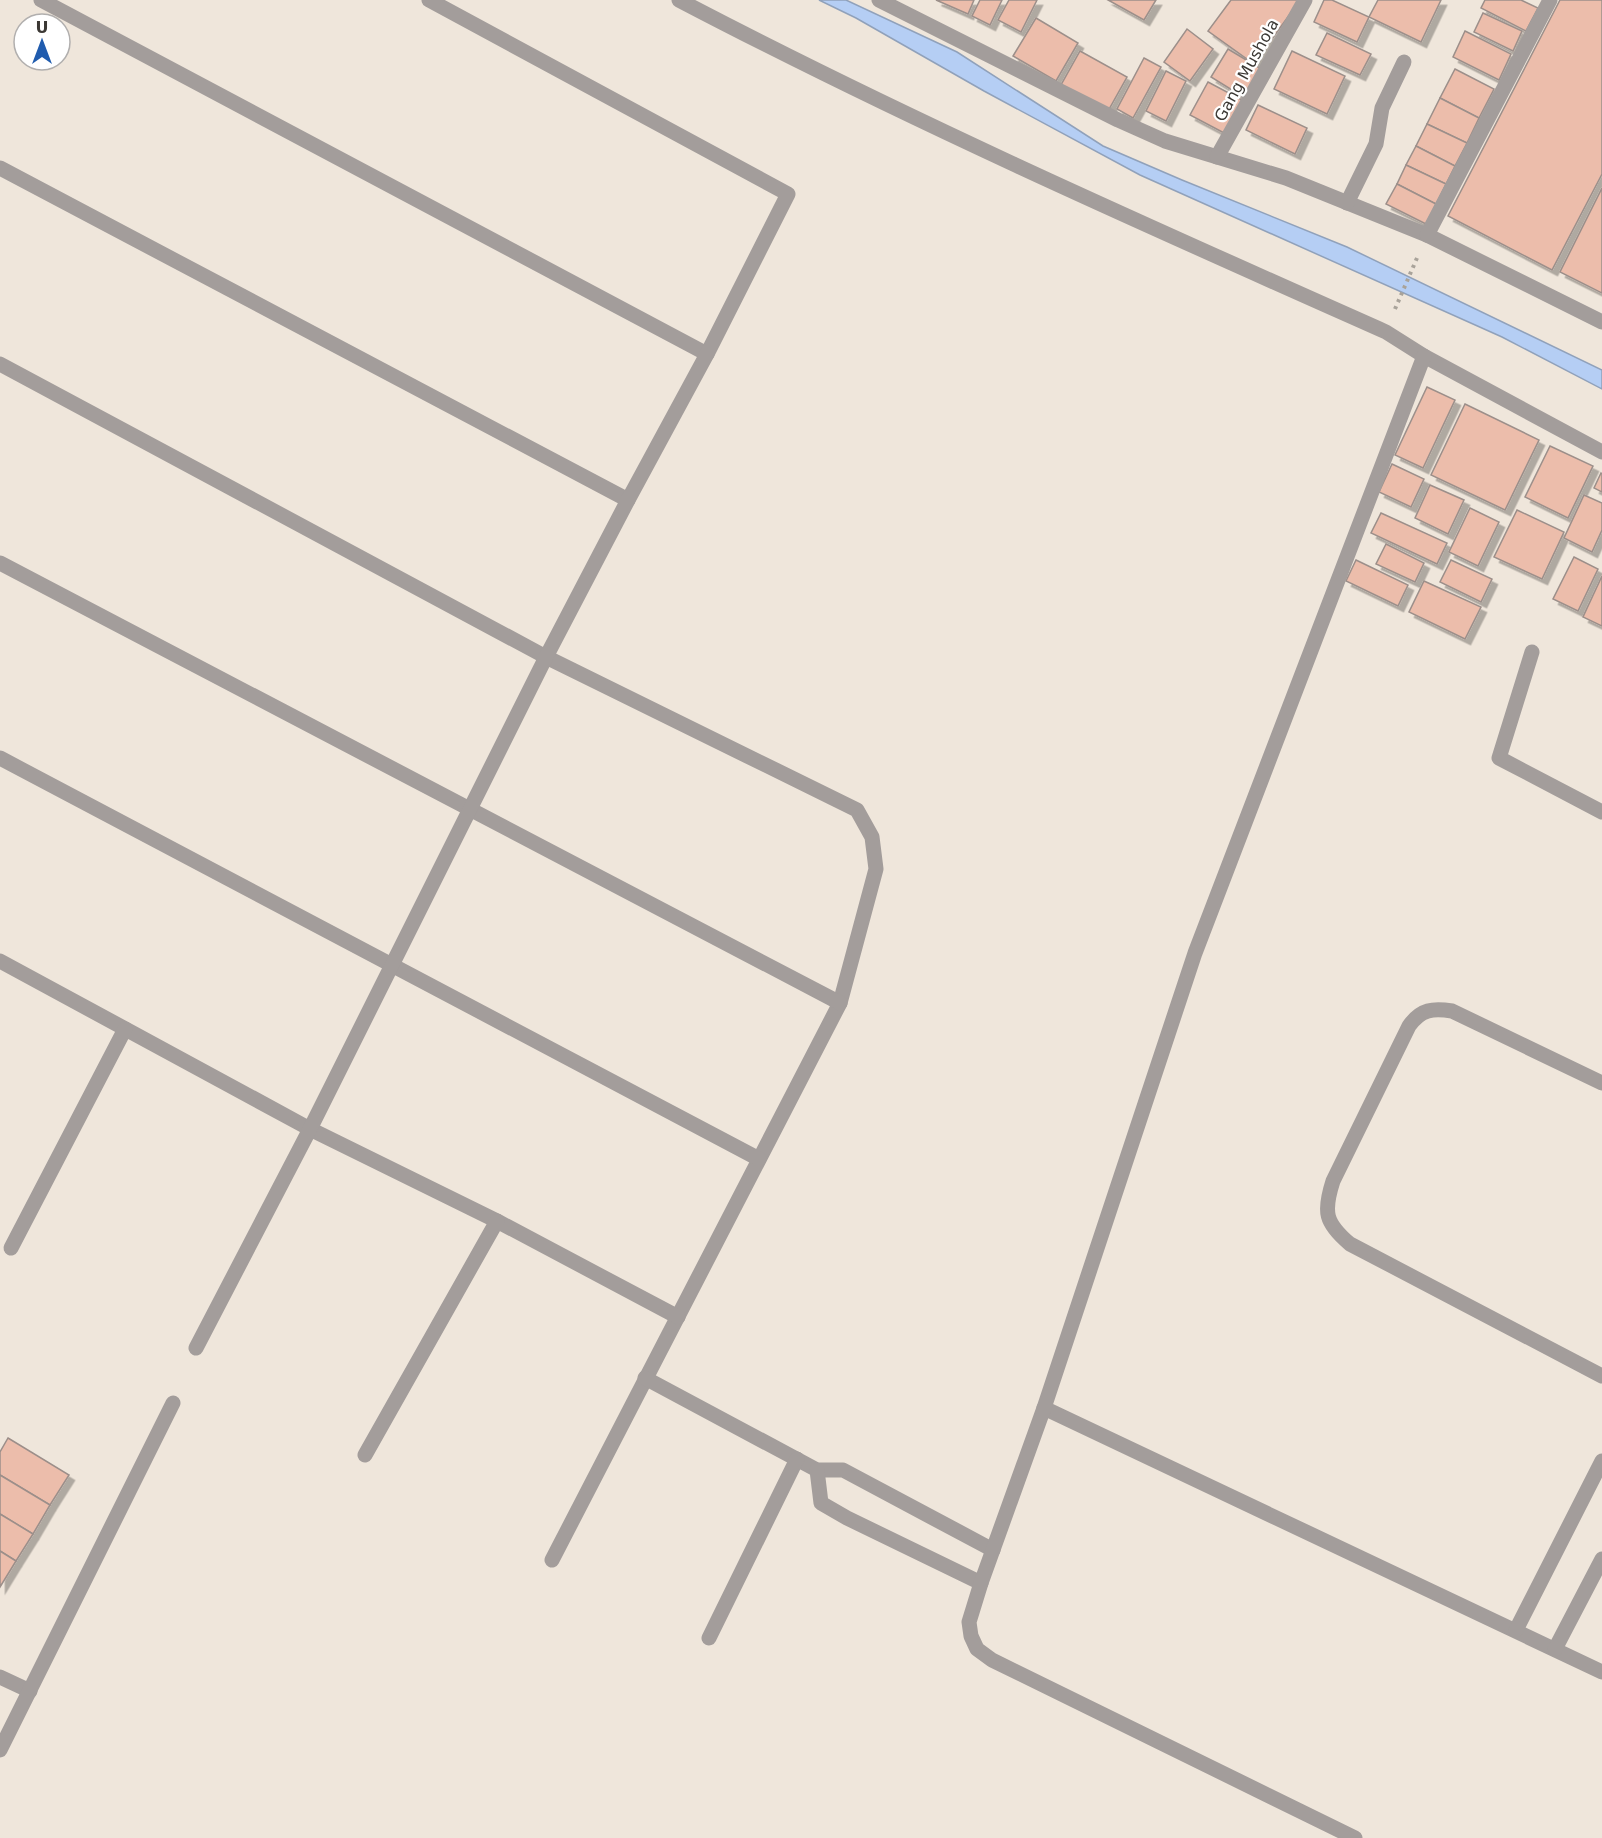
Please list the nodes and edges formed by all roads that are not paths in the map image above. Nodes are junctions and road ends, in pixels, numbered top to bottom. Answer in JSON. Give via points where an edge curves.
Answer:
{"nodes":[{"id":1,"x":41,"y":0,"type":"edge"},
{"id":2,"x":429,"y":0,"type":"edge"},
{"id":3,"x":679,"y":0,"type":"edge"},
{"id":4,"x":879,"y":0,"type":"edge"},
{"id":5,"x":1305,"y":0,"type":"edge"},
{"id":6,"x":1550,"y":0,"type":"edge"},
{"id":7,"x":1404,"y":62,"type":"dead end"},
{"id":8,"x":1217,"y":157,"type":"junction"},
{"id":9,"x":0,"y":168,"type":"edge"},
{"id":10,"x":1347,"y":202,"type":"junction"},
{"id":11,"x":1427,"y":234,"type":"junction"},
{"id":12,"x":1602,"y":322,"type":"edge"},
{"id":13,"x":707,"y":354,"type":"junction"},
{"id":14,"x":1424,"y":356,"type":"junction"},
{"id":15,"x":0,"y":364,"type":"edge"},
{"id":16,"x":1602,"y":452,"type":"edge"},
{"id":17,"x":628,"y":500,"type":"junction"},
{"id":18,"x":0,"y":563,"type":"edge"},
{"id":19,"x":1532,"y":652,"type":"dead end"},
{"id":20,"x":546,"y":657,"type":"junction"},
{"id":21,"x":0,"y":758,"type":"edge"},
{"id":22,"x":470,"y":809,"type":"junction"},
{"id":23,"x":1602,"y":812,"type":"edge"},
{"id":24,"x":0,"y":962,"type":"edge"},
{"id":25,"x":392,"y":965,"type":"junction"},
{"id":26,"x":840,"y":1003,"type":"junction"},
{"id":27,"x":125,"y":1029,"type":"junction"},
{"id":28,"x":1602,"y":1083,"type":"edge"},
{"id":29,"x":310,"y":1130,"type":"junction"},
{"id":30,"x":759,"y":1159,"type":"junction"},
{"id":31,"x":497,"y":1221,"type":"junction"},
{"id":32,"x":11,"y":1248,"type":"dead end"},
{"id":33,"x":678,"y":1317,"type":"junction"},
{"id":34,"x":196,"y":1348,"type":"dead end"},
{"id":35,"x":1602,"y":1376,"type":"edge"},
{"id":36,"x":645,"y":1378,"type":"junction"},
{"id":37,"x":173,"y":1403,"type":"dead end"},
{"id":38,"x":1044,"y":1408,"type":"junction"},
{"id":39,"x":365,"y":1455,"type":"dead end"},
{"id":40,"x":797,"y":1459,"type":"junction"},
{"id":41,"x":1602,"y":1461,"type":"edge"},
{"id":42,"x":817,"y":1470,"type":"junction"},
{"id":43,"x":993,"y":1550,"type":"junction"},
{"id":44,"x":1602,"y":1559,"type":"edge"},
{"id":45,"x":552,"y":1560,"type":"dead end"},
{"id":46,"x":981,"y":1583,"type":"junction"},
{"id":47,"x":1516,"y":1630,"type":"junction"},
{"id":48,"x":709,"y":1638,"type":"dead end"},
{"id":49,"x":1555,"y":1649,"type":"junction"},
{"id":50,"x":1602,"y":1672,"type":"edge"},
{"id":51,"x":0,"y":1677,"type":"edge"},
{"id":52,"x":30,"y":1691,"type":"junction"},
{"id":53,"x":0,"y":1750,"type":"edge"},
{"id":54,"x":1355,"y":1838,"type":"edge"}],
"edges":[{"from":1,"to":13,"type":"street"},
{"from":2,"to":13,"type":"street","via":[[788,194]]},
{"from":3,"to":14,"type":"street","via":[[920,121],[1386,332]]},
{"from":4,"to":8,"type":"street","via":[[1118,120],[1165,141]]},
{"from":5,"to":8,"type":"street","name":"Gang Mushola"},
{"from":6,"to":11,"type":"street"},
{"from":7,"to":10,"type":"street","via":[[1382,108],[1376,144]]},
{"from":8,"to":10,"type":"street"},
{"from":9,"to":17,"type":"street"},
{"from":10,"to":11,"type":"street"},
{"from":11,"to":12,"type":"street"},
{"from":13,"to":17,"type":"street"},
{"from":14,"to":16,"type":"street"},
{"from":14,"to":38,"type":"street","via":[[1195,953]]},
{"from":15,"to":20,"type":"street"},
{"from":17,"to":20,"type":"street"},
{"from":18,"to":22,"type":"street"},
{"from":19,"to":23,"type":"street","via":[[1499,758]]},
{"from":20,"to":22,"type":"street"},
{"from":20,"to":26,"type":"street","via":[[857,810],[872,837],[876,869]]},
{"from":21,"to":25,"type":"street"},
{"from":22,"to":25,"type":"street"},
{"from":22,"to":26,"type":"street"},
{"from":24,"to":27,"type":"street"},
{"from":25,"to":29,"type":"street"},
{"from":25,"to":30,"type":"street"},
{"from":26,"to":30,"type":"street"},
{"from":27,"to":29,"type":"street"},
{"from":27,"to":32,"type":"street"},
{"from":28,"to":35,"type":"street","via":[[1452,1011],[1426,1010],[1409,1026],[1327,1198],[1327,1215],[1334,1230],[1350,1244]]},
{"from":29,"to":31,"type":"street"},
{"from":29,"to":34,"type":"street"},
{"from":30,"to":33,"type":"street"},
{"from":31,"to":33,"type":"street"},
{"from":31,"to":39,"type":"street"},
{"from":33,"to":36,"type":"street"},
{"from":36,"to":40,"type":"street"},
{"from":36,"to":45,"type":"street"},
{"from":37,"to":52,"type":"street"},
{"from":38,"to":43,"type":"street"},
{"from":38,"to":47,"type":"street"},
{"from":40,"to":42,"type":"street"},
{"from":40,"to":48,"type":"street"},
{"from":41,"to":47,"type":"street"},
{"from":42,"to":43,"type":"street","via":[[843,1470]]},
{"from":42,"to":46,"type":"street","via":[[821,1503]]},
{"from":43,"to":46,"type":"street"},
{"from":44,"to":49,"type":"street"},
{"from":46,"to":54,"type":"street","via":[[969,1622],[970,1636],[977,1649],[992,1660]]},
{"from":47,"to":49,"type":"street"},
{"from":49,"to":50,"type":"street"},
{"from":51,"to":52,"type":"street"},
{"from":52,"to":53,"type":"street"}]}
